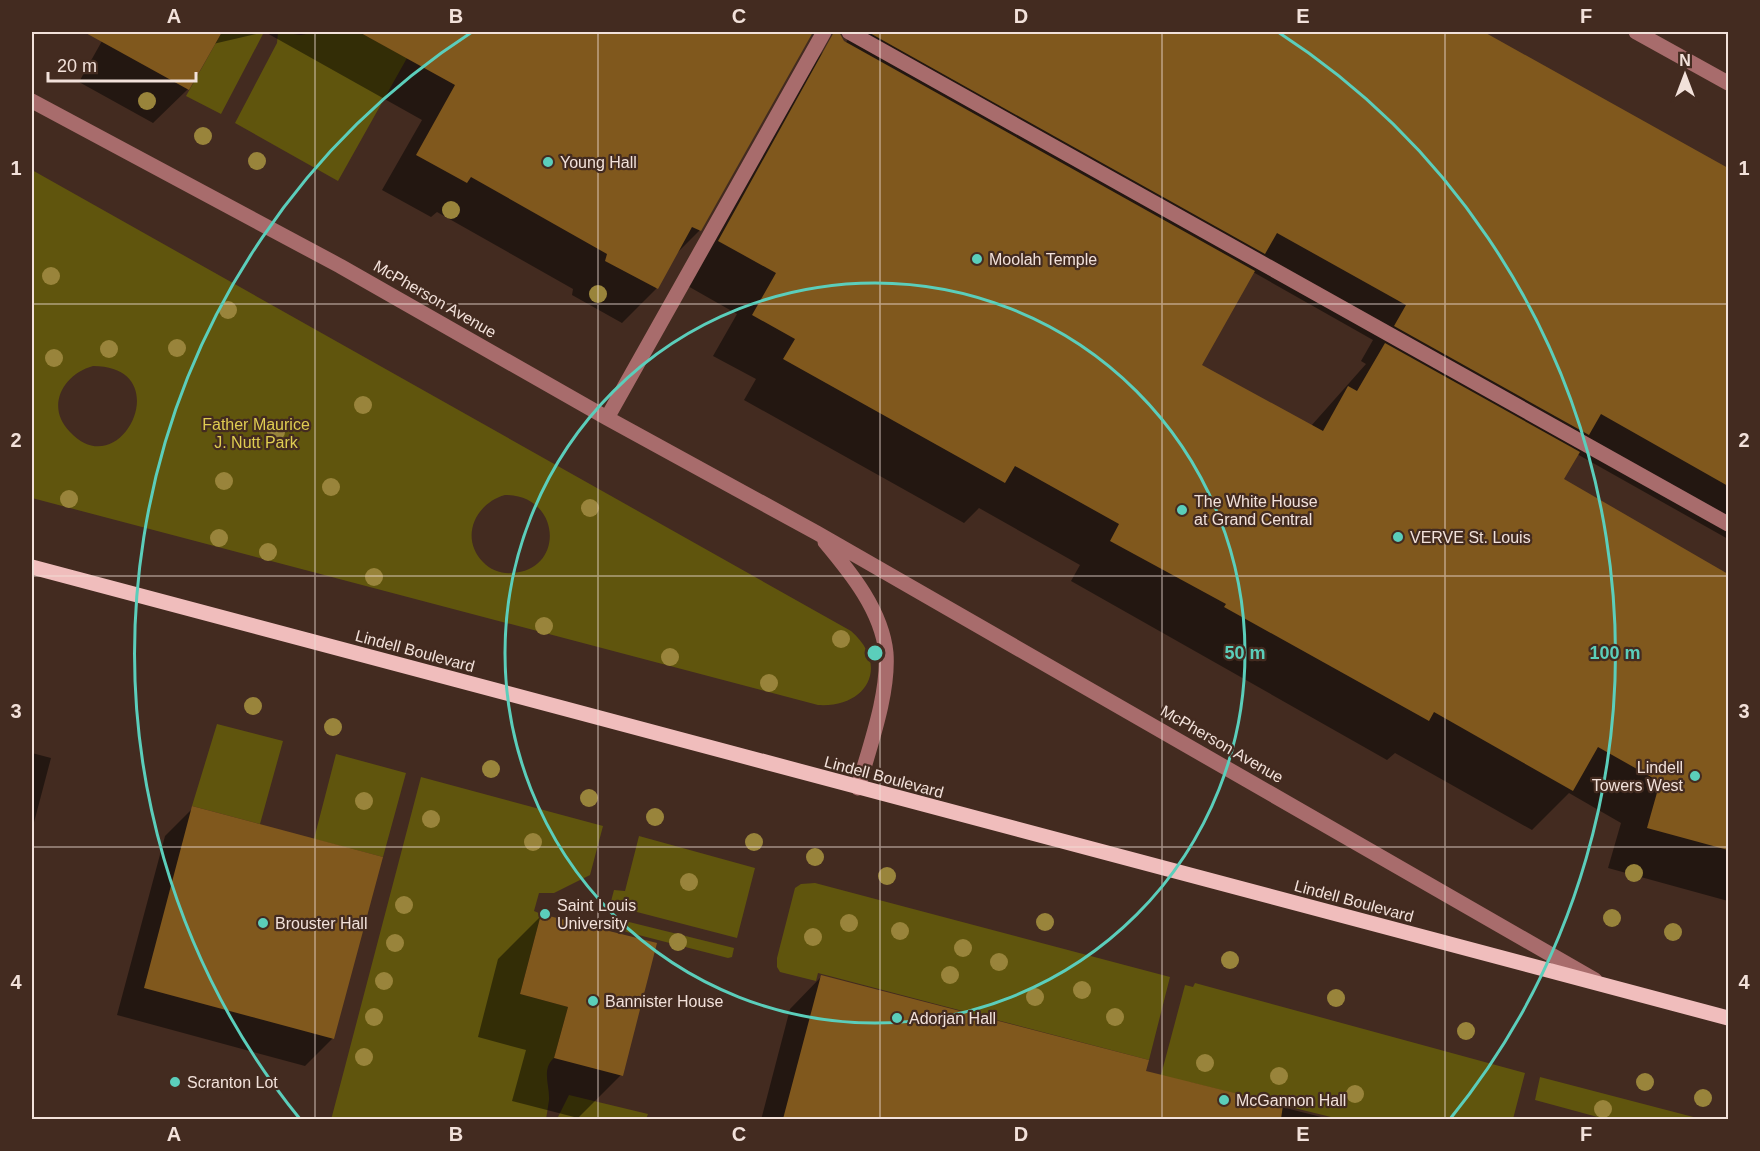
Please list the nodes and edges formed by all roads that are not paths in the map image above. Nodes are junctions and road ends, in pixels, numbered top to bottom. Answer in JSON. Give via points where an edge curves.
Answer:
{"nodes":[{"id":1,"x":824,"y":32,"type":"edge"},
{"id":2,"x":849,"y":32,"type":"edge"},
{"id":3,"x":1636,"y":32,"type":"edge"},
{"id":4,"x":1728,"y":83,"type":"edge"},
{"id":5,"x":32,"y":101,"type":"edge"},
{"id":6,"x":607,"y":418,"type":"junction"},
{"id":7,"x":1728,"y":524,"type":"edge"},
{"id":8,"x":817,"y":533,"type":"junction"},
{"id":9,"x":32,"y":567,"type":"edge"},
{"id":10,"x":858,"y":788,"type":"junction"},
{"id":11,"x":1608,"y":987,"type":"junction"},
{"id":12,"x":1728,"y":1018,"type":"edge"}],
"edges":[{"from":1,"to":6,"type":"street"},
{"from":2,"to":7,"type":"street"},
{"from":3,"to":4,"type":"street"},
{"from":5,"to":6,"type":"street","name":"McPherson Avenue","via":[[340,266]]},
{"from":6,"to":8,"type":"street","name":"McPherson Avenue"},
{"from":8,"to":10,"type":"street","name":"McPherson Avenue","via":[[866,597],[886,653],[882,690]]},
{"from":8,"to":11,"type":"street","name":"McPherson Avenue"},
{"from":9,"to":10,"type":"main road","name":"Lindell Boulevard"},
{"from":10,"to":11,"type":"main road","name":"Lindell Boulevard"},
{"from":11,"to":12,"type":"main road","name":"Lindell Boulevard"}]}
